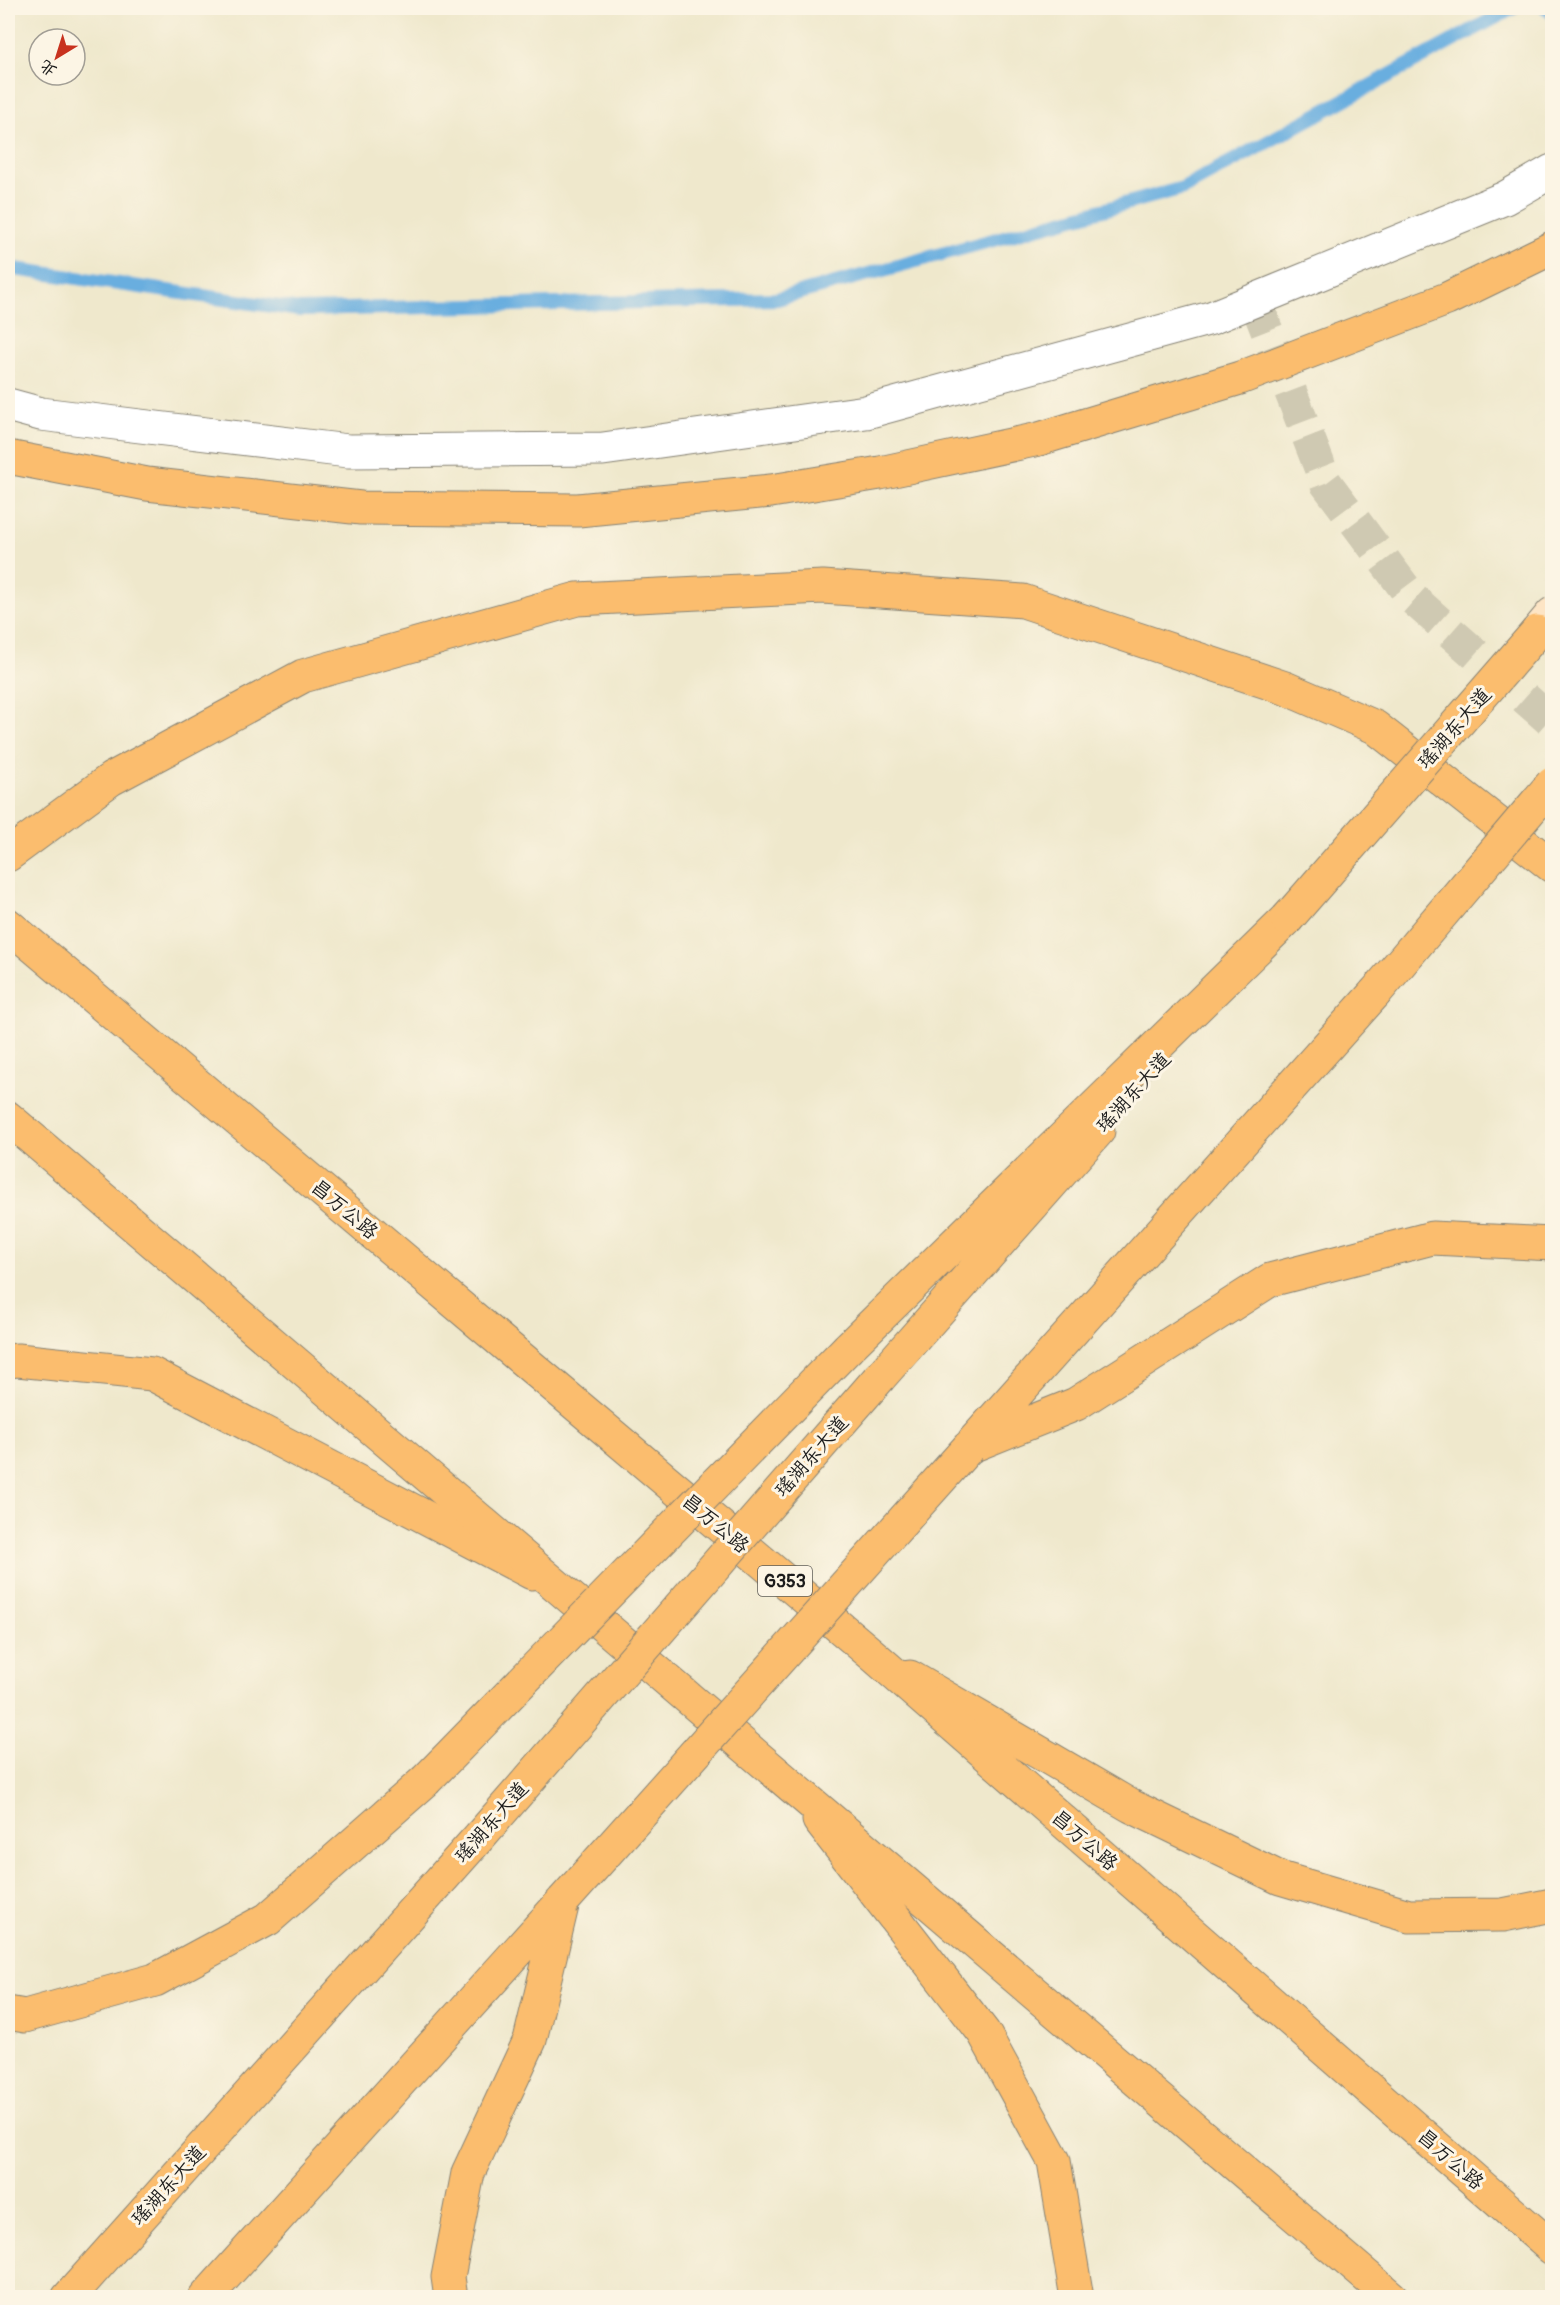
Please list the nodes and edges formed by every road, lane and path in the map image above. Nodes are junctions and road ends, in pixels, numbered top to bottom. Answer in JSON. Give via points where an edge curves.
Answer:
{"nodes":[{"id":1,"x":1552,"y":171,"type":"edge"},
{"id":2,"x":1552,"y":248,"type":"edge"},
{"id":3,"x":8,"y":405,"type":"edge"},
{"id":4,"x":8,"y":457,"type":"edge"},
{"id":5,"x":1545,"y":623,"type":"edge"},
{"id":6,"x":1552,"y":784,"type":"edge"},
{"id":7,"x":8,"y":855,"type":"edge"},
{"id":8,"x":1552,"y":866,"type":"edge"},
{"id":9,"x":1287,"y":919,"type":"junction"},
{"id":10,"x":8,"y":925,"type":"edge"},
{"id":11,"x":8,"y":1118,"type":"edge"},
{"id":12,"x":1552,"y":1244,"type":"edge"},
{"id":13,"x":8,"y":1361,"type":"edge"},
{"id":14,"x":969,"y":1447,"type":"junction"},
{"id":15,"x":557,"y":1587,"type":"junction"},
{"id":16,"x":875,"y":1657,"type":"junction"},
{"id":17,"x":796,"y":1790,"type":"junction"},
{"id":18,"x":563,"y":1901,"type":"junction"},
{"id":19,"x":1552,"y":1905,"type":"edge"},
{"id":20,"x":8,"y":2013,"type":"edge"},
{"id":21,"x":1552,"y":2248,"type":"edge"},
{"id":22,"x":68,"y":2298,"type":"edge"},
{"id":23,"x":205,"y":2298,"type":"edge"},
{"id":24,"x":451,"y":2298,"type":"edge"},
{"id":25,"x":1077,"y":2298,"type":"edge"},
{"id":26,"x":1392,"y":2298,"type":"edge"}],
"edges":[{"from":1,"to":3,"type":"street","via":[[1505,198],[1211,318],[866,412],[603,449],[348,451],[41,414]]},
{"from":2,"to":4,"type":"main road","via":[[1447,299],[1240,378],[1039,440],[771,491],[578,510],[361,508],[147,484]]},
{"from":5,"to":9,"type":"main road","name":"瑶湖东大道","bridge":true},
{"from":6,"to":14,"type":"main road","bridge":true,"via":[[1375,993]]},
{"from":7,"to":8,"type":"main road","via":[[111,779],[303,676],[577,599],[823,587],[1023,601],[1285,688],[1375,727]]},
{"from":9,"to":20,"type":"main road","bridge":true,"via":[[848,1348],[425,1781],[268,1919],[155,1980],[25,2016]]},
{"from":9,"to":22,"type":"main road","name":"瑶湖东大道","bridge":true},
{"from":10,"to":16,"type":"main road","name":"昌万公路","number":"G353"},
{"from":11,"to":15,"type":"main road"},
{"from":12,"to":14,"type":"main road","via":[[1432,1238],[1270,1280],[1076,1404]]},
{"from":13,"to":15,"type":"main road","via":[[152,1374]]},
{"from":14,"to":18,"type":"main road","bridge":true},
{"from":15,"to":17,"type":"main road"},
{"from":16,"to":19,"type":"main road","via":[[1131,1806],[1280,1878],[1409,1916],[1503,1915]]},
{"from":16,"to":21,"type":"main road","name":"昌万公路","number":"G353"},
{"from":17,"to":25,"type":"main road","via":[[984,2033],[1054,2161]]},
{"from":17,"to":26,"type":"main road"},
{"from":18,"to":23,"type":"main road"},
{"from":18,"to":24,"type":"main road","via":[[530,2040],[468,2173],[448,2277]]}]}
